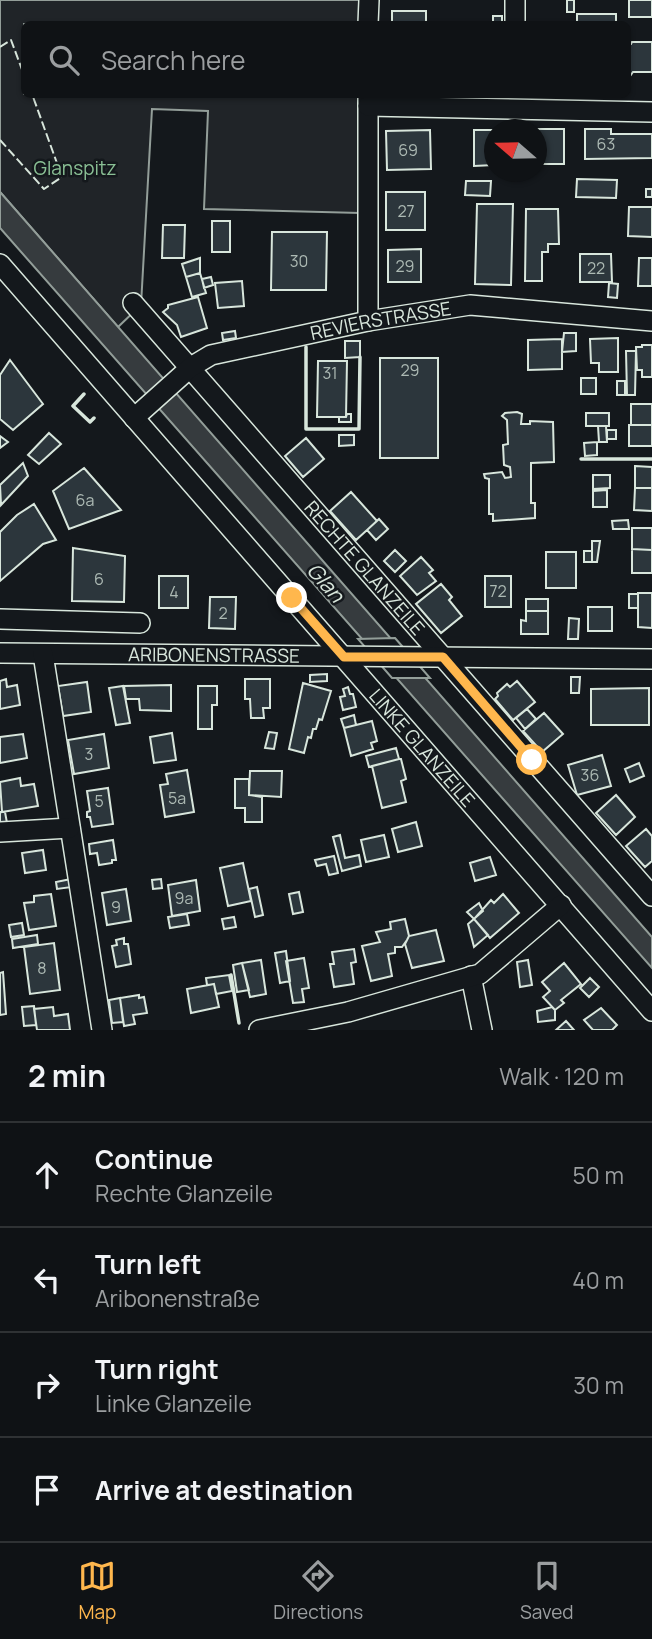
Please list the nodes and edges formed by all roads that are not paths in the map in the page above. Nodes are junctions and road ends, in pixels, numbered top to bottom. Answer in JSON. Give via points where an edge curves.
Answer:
{"nodes":[{"id":1,"x":369,"y":0,"type":"edge"},
{"id":2,"x":515,"y":0,"type":"edge"},
{"id":3,"x":368,"y":21,"type":"edge"},
{"id":4,"x":515,"y":21,"type":"edge"},
{"id":5,"x":368,"y":100,"type":"edge"},
{"id":6,"x":514,"y":102,"type":"edge"},
{"id":7,"x":652,"y":113,"type":"edge"},
{"id":8,"x":0,"y":264,"type":"edge"},
{"id":9,"x":133,"y":303,"type":"dead end"},
{"id":10,"x":368,"y":321,"type":"junction"},
{"id":11,"x":652,"y":321,"type":"edge"},
{"id":12,"x":184,"y":373,"type":"junction"},
{"id":13,"x":140,"y":412,"type":"junction"},
{"id":14,"x":38,"y":615,"type":"junction"},
{"id":15,"x":0,"y":619,"type":"edge"},
{"id":16,"x":140,"y":623,"type":"dead end"},
{"id":17,"x":0,"y":653,"type":"edge"},
{"id":18,"x":41,"y":654,"type":"junction"},
{"id":19,"x":349,"y":657,"type":"junction"},
{"id":20,"x":436,"y":657,"type":"junction"},
{"id":21,"x":652,"y":659,"type":"edge"},
{"id":22,"x":70,"y":828,"type":"junction"},
{"id":23,"x":0,"y":832,"type":"edge"},
{"id":24,"x":652,"y":896,"type":"edge"},
{"id":25,"x":561,"y":905,"type":"junction"},
{"id":26,"x":471,"y":976,"type":"junction"},
{"id":27,"x":652,"y":1011,"type":"edge"},
{"id":28,"x":102,"y":1030,"type":"edge"},
{"id":29,"x":259,"y":1030,"type":"edge"},
{"id":30,"x":482,"y":1030,"type":"edge"}],
"edges":[{"from":1,"to":3,"type":"street"},
{"from":2,"to":4,"type":"street"},
{"from":5,"to":6,"type":"street"},
{"from":5,"to":10,"type":"street"},
{"from":6,"to":7,"type":"street"},
{"from":8,"to":13,"type":"street","name":"LINKE GLANZEILE"},
{"from":9,"to":12,"type":"street","name":"RECHTE GLANZEILE"},
{"from":10,"to":11,"type":"street","name":"REVIERSTRASSE","via":[[470,305]]},
{"from":10,"to":12,"type":"street","name":"REVIERSTRASSE","via":[[211,355]]},
{"from":12,"to":13,"type":"street","name":"REVIERSTRASSE"},
{"from":12,"to":20,"type":"street","name":"RECHTE GLANZEILE"},
{"from":13,"to":19,"type":"street","name":"LINKE GLANZEILE"},
{"from":14,"to":15,"type":"street"},
{"from":14,"to":16,"type":"street"},
{"from":14,"to":18,"type":"street"},
{"from":17,"to":18,"type":"street","name":"ARIBONENSTRASSE"},
{"from":18,"to":19,"type":"street","name":"ARIBONENSTRASSE"},
{"from":18,"to":22,"type":"street"},
{"from":19,"to":20,"type":"street","name":"ARIBONENSTRASSE"},
{"from":19,"to":25,"type":"street","name":"LINKE GLANZEILE"},
{"from":20,"to":21,"type":"street","name":"ARIBONENSTRASSE"},
{"from":20,"to":24,"type":"street","name":"RECHTE GLANZEILE"},
{"from":22,"to":23,"type":"street"},
{"from":22,"to":28,"type":"street"},
{"from":25,"to":26,"type":"street","via":[[480,974]]},
{"from":25,"to":27,"type":"street","name":"LINKE GLANZEILE"},
{"from":26,"to":29,"type":"street","via":[[348,1012]]},
{"from":26,"to":30,"type":"street"}]}
